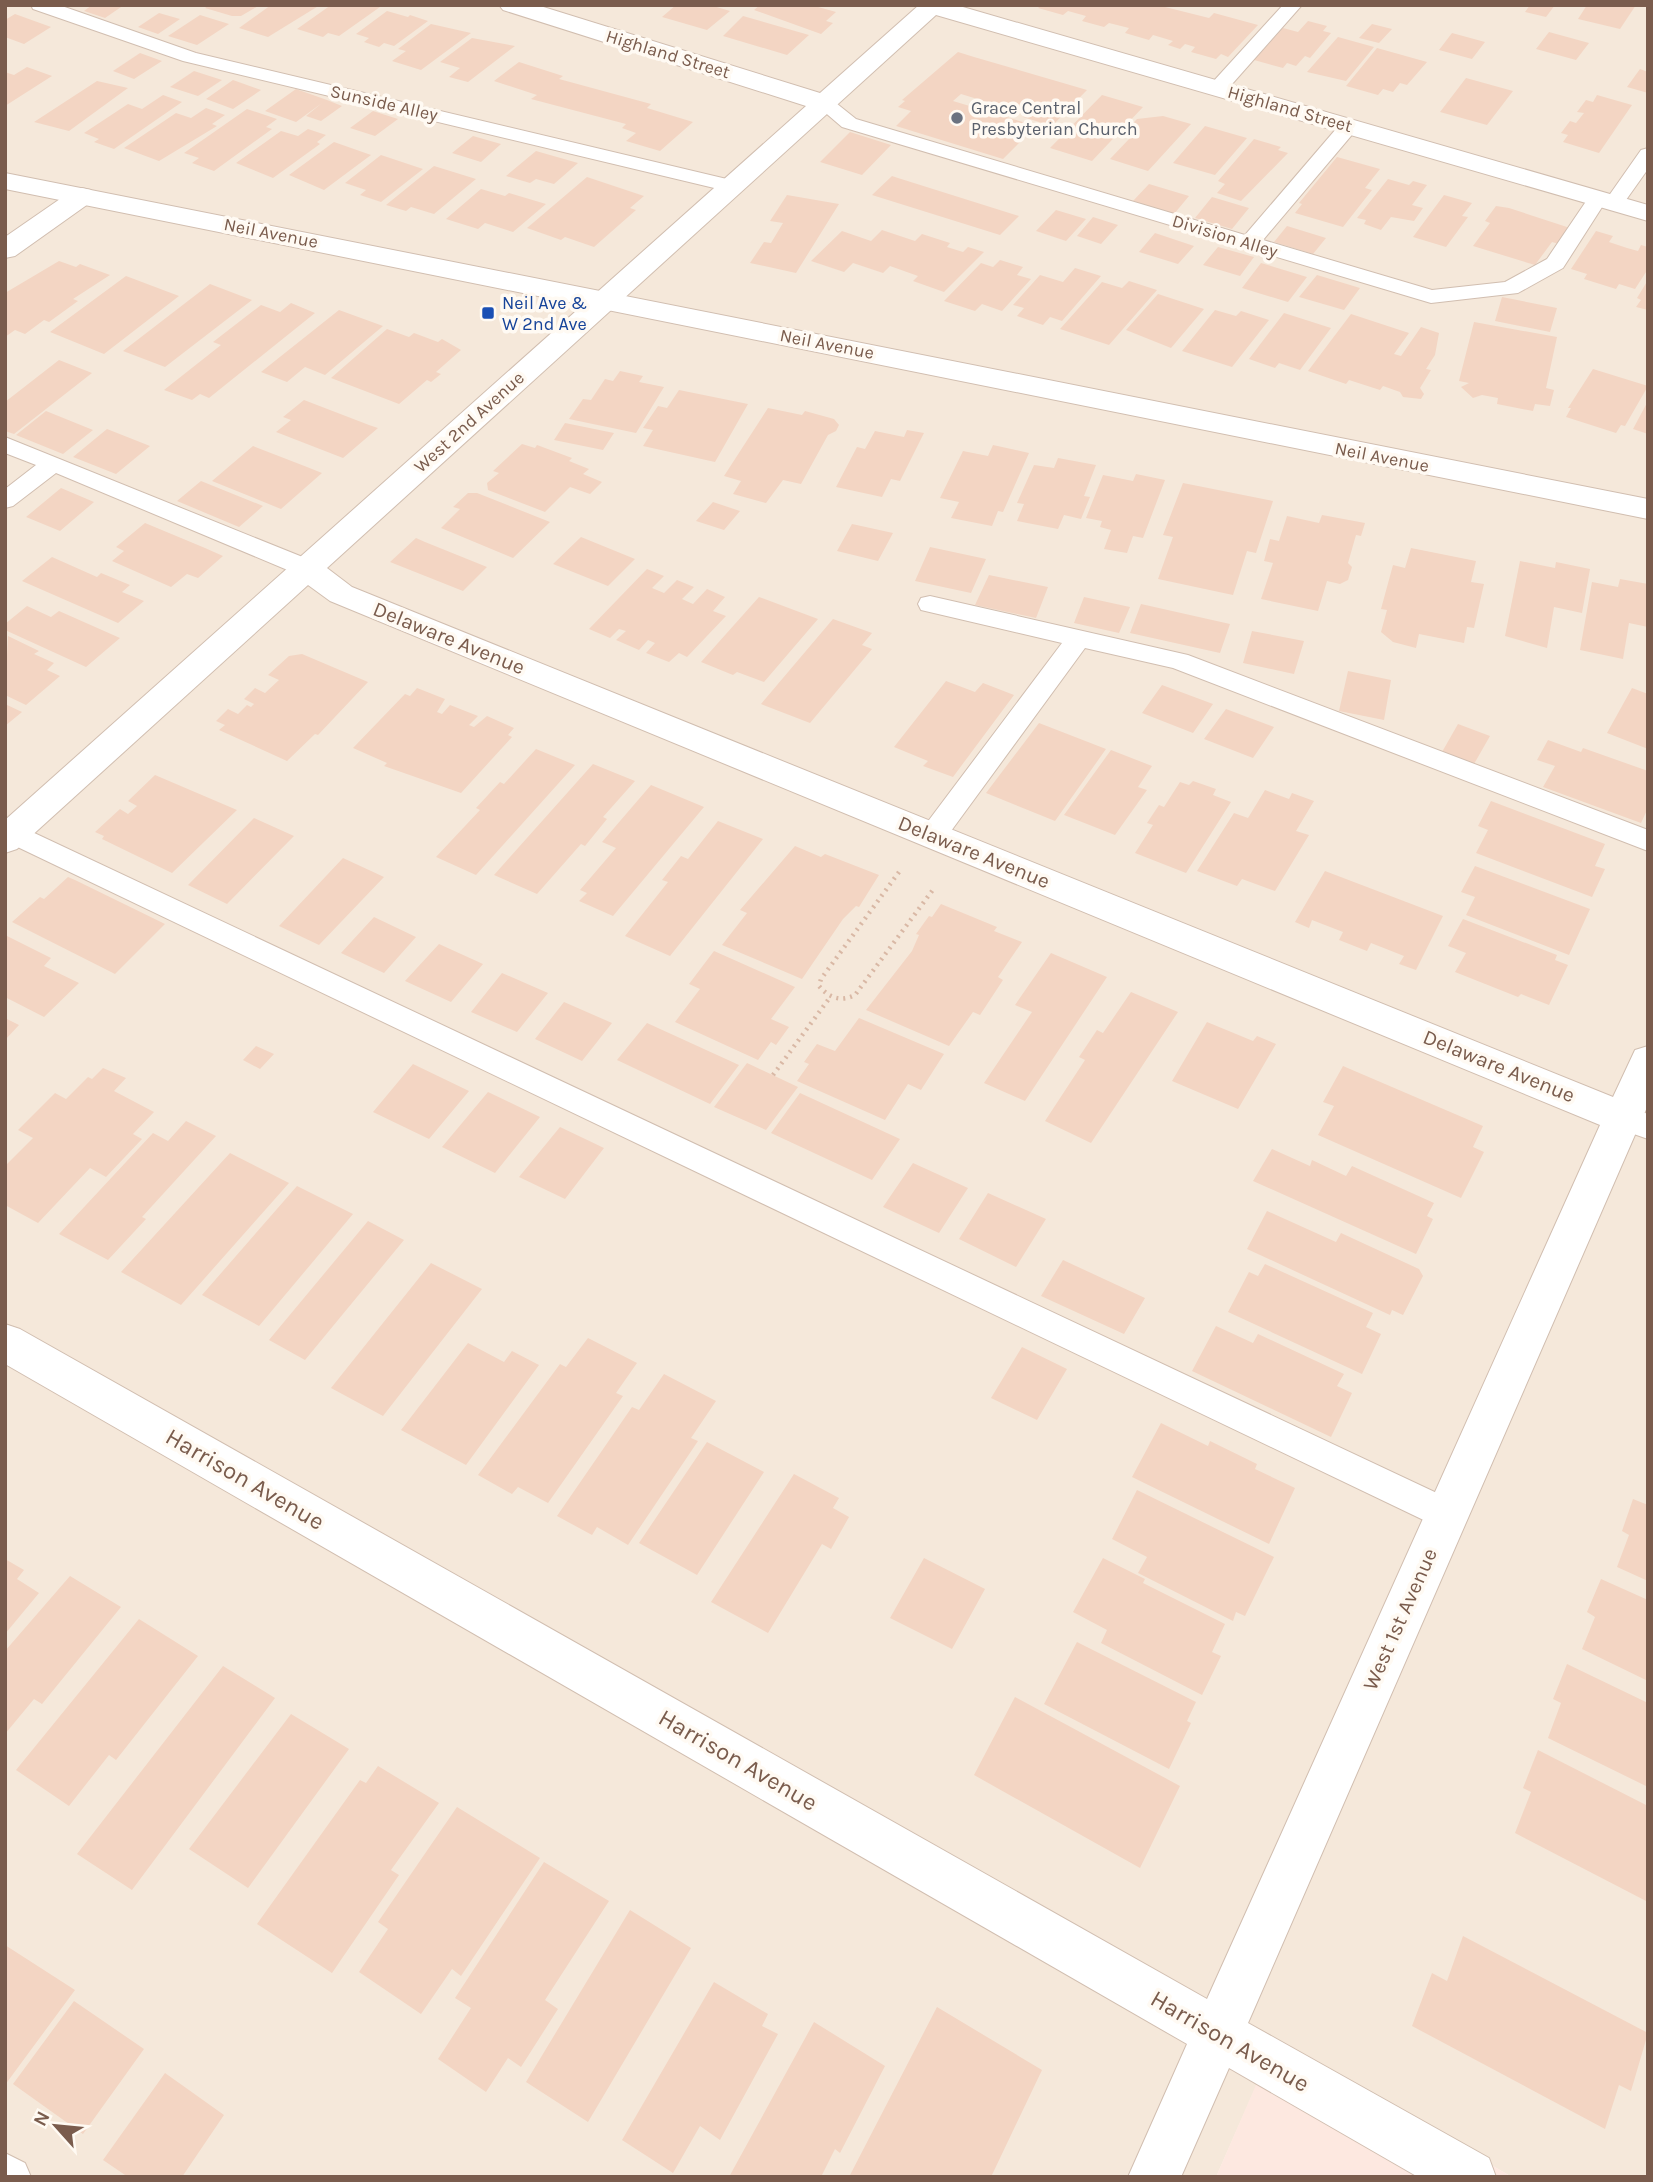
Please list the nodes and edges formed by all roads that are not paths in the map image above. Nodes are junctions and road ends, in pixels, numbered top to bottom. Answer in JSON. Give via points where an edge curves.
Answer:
{"nodes":[{"id":1,"x":40,"y":5,"type":"edge"},
{"id":2,"x":511,"y":5,"type":"edge"},
{"id":3,"x":1293,"y":5,"type":"edge"},
{"id":4,"x":932,"y":6,"type":"edge"},
{"id":5,"x":1218,"y":88,"type":"junction"},
{"id":6,"x":824,"y":103,"type":"junction"},
{"id":7,"x":1349,"y":126,"type":"junction"},
{"id":8,"x":1648,"y":154,"type":"edge"},
{"id":9,"x":5,"y":181,"type":"edge"},
{"id":10,"x":732,"y":186,"type":"junction"},
{"id":11,"x":82,"y":196,"type":"junction"},
{"id":12,"x":1606,"y":200,"type":"junction"},
{"id":13,"x":1648,"y":213,"type":"edge"},
{"id":14,"x":1249,"y":243,"type":"junction"},
{"id":15,"x":5,"y":250,"type":"edge"},
{"id":16,"x":605,"y":300,"type":"junction"},
{"id":17,"x":5,"y":444,"type":"edge"},
{"id":18,"x":53,"y":464,"type":"junction"},
{"id":19,"x":5,"y":501,"type":"edge"},
{"id":20,"x":1648,"y":509,"type":"edge"},
{"id":21,"x":306,"y":568,"type":"junction"},
{"id":22,"x":930,"y":604,"type":"dead end"},
{"id":23,"x":1079,"y":638,"type":"junction"},
{"id":24,"x":933,"y":835,"type":"junction"},
{"id":25,"x":9,"y":836,"type":"edge"},
{"id":26,"x":1648,"y":841,"type":"edge"},
{"id":27,"x":1648,"y":1062,"type":"edge"},
{"id":28,"x":1635,"y":1122,"type":"edge"},
{"id":29,"x":5,"y":1342,"type":"edge"},
{"id":30,"x":1446,"y":1514,"type":"junction"},
{"id":31,"x":1217,"y":2033,"type":"junction"},
{"id":32,"x":5,"y":2173,"type":"edge"},
{"id":33,"x":11,"y":2177,"type":"edge"},
{"id":34,"x":1154,"y":2177,"type":"edge"},
{"id":35,"x":1470,"y":2177,"type":"edge"}],
"edges":[{"from":1,"to":10,"type":"lane","name":"Sunside Alley","via":[[190,57]]},
{"from":2,"to":6,"type":"street","name":"Highland Street"},
{"from":3,"to":5,"type":"lane"},
{"from":4,"to":5,"type":"street","name":"Highland Street"},
{"from":4,"to":6,"type":"street","name":"West 2nd Avenue"},
{"from":5,"to":7,"type":"street","name":"Highland Street"},
{"from":6,"to":10,"type":"street","name":"West 2nd Avenue"},
{"from":6,"to":14,"type":"lane","name":"Division Alley","via":[[849,122]]},
{"from":7,"to":12,"type":"street","name":"Highland Street"},
{"from":7,"to":14,"type":"lane"},
{"from":8,"to":12,"type":"lane","name":"Division Alley"},
{"from":9,"to":11,"type":"street","name":"Neil Avenue"},
{"from":10,"to":16,"type":"street","name":"West 2nd Avenue"},
{"from":11,"to":15,"type":"street"},
{"from":11,"to":16,"type":"street","name":"Neil Avenue"},
{"from":12,"to":13,"type":"street","name":"Highland Street"},
{"from":12,"to":14,"type":"lane","name":"Division Alley","via":[[1555,263],[1510,288],[1431,298]]},
{"from":16,"to":20,"type":"street","name":"Neil Avenue"},
{"from":16,"to":21,"type":"street","name":"West 2nd Avenue"},
{"from":17,"to":18,"type":"lane"},
{"from":18,"to":19,"type":"lane"},
{"from":18,"to":21,"type":"lane"},
{"from":21,"to":24,"type":"street","name":"Delaware Avenue","via":[[341,594]]},
{"from":21,"to":25,"type":"street","name":"West 2nd Avenue"},
{"from":22,"to":23,"type":"lane"},
{"from":23,"to":24,"type":"lane"},
{"from":23,"to":26,"type":"lane","via":[[1179,661]]},
{"from":24,"to":28,"type":"street","name":"Delaware Avenue"},
{"from":25,"to":30,"type":"lane"},
{"from":27,"to":28,"type":"street","name":"West 1st Avenue"},
{"from":28,"to":30,"type":"street","name":"West 1st Avenue"},
{"from":29,"to":31,"type":"street","name":"Harrison Avenue"},
{"from":30,"to":31,"type":"street","name":"West 1st Avenue"},
{"from":31,"to":34,"type":"street","name":"West 1st Avenue"},
{"from":31,"to":35,"type":"street","name":"Harrison Avenue"},
{"from":32,"to":33,"type":"lane"}]}
